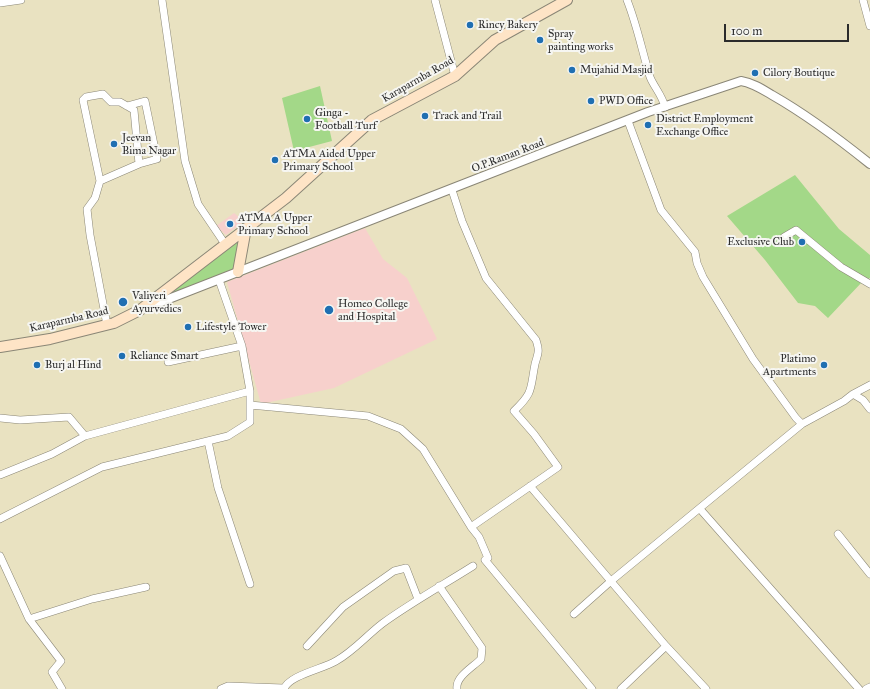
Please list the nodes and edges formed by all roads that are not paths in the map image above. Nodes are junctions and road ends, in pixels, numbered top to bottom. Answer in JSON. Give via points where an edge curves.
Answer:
{"nodes":[{"id":1,"x":22,"y":0,"type":"edge"},
{"id":2,"x":162,"y":0,"type":"edge"},
{"id":3,"x":435,"y":0,"type":"edge"},
{"id":4,"x":567,"y":0,"type":"edge"},
{"id":5,"x":627,"y":0,"type":"edge"},
{"id":6,"x":863,"y":0,"type":"edge"},
{"id":7,"x":0,"y":3,"type":"edge"},
{"id":8,"x":870,"y":26,"type":"edge"},
{"id":9,"x":455,"y":76,"type":"junction"},
{"id":10,"x":126,"y":106,"type":"junction"},
{"id":11,"x":666,"y":107,"type":"junction"},
{"id":12,"x":628,"y":120,"type":"junction"},
{"id":13,"x":139,"y":164,"type":"junction"},
{"id":14,"x":870,"y":164,"type":"edge"},
{"id":15,"x":100,"y":182,"type":"junction"},
{"id":16,"x":452,"y":190,"type":"junction"},
{"id":17,"x":246,"y":228,"type":"junction"},
{"id":18,"x":784,"y":237,"type":"dead end"},
{"id":19,"x":225,"y":244,"type":"junction"},
{"id":20,"x":238,"y":272,"type":"junction"},
{"id":21,"x":218,"y":280,"type":"junction"},
{"id":22,"x":870,"y":284,"type":"edge"},
{"id":23,"x":140,"y":310,"type":"junction"},
{"id":24,"x":107,"y":324,"type":"junction"},
{"id":25,"x":242,"y":346,"type":"junction"},
{"id":26,"x":0,"y":347,"type":"edge"},
{"id":27,"x":168,"y":362,"type":"dead end"},
{"id":28,"x":870,"y":385,"type":"edge"},
{"id":29,"x":250,"y":391,"type":"junction"},
{"id":30,"x":853,"y":394,"type":"junction"},
{"id":31,"x":250,"y":405,"type":"junction"},
{"id":32,"x":870,"y":409,"type":"edge"},
{"id":33,"x":0,"y":418,"type":"edge"},
{"id":34,"x":802,"y":424,"type":"junction"},
{"id":35,"x":85,"y":436,"type":"junction"},
{"id":36,"x":208,"y":441,"type":"junction"},
{"id":37,"x":0,"y":475,"type":"edge"},
{"id":38,"x":530,"y":486,"type":"junction"},
{"id":39,"x":700,"y":509,"type":"junction"},
{"id":40,"x":0,"y":519,"type":"edge"},
{"id":41,"x":471,"y":527,"type":"junction"},
{"id":42,"x":838,"y":534,"type":"dead end"},
{"id":43,"x":0,"y":556,"type":"edge"},
{"id":44,"x":473,"y":566,"type":"dead end"},
{"id":45,"x":870,"y":574,"type":"edge"},
{"id":46,"x":612,"y":581,"type":"junction"},
{"id":47,"x":250,"y":584,"type":"dead end"},
{"id":48,"x":439,"y":586,"type":"junction"},
{"id":49,"x":146,"y":587,"type":"dead end"},
{"id":50,"x":418,"y":599,"type":"junction"},
{"id":51,"x":574,"y":614,"type":"dead end"},
{"id":52,"x":29,"y":620,"type":"junction"},
{"id":53,"x":308,"y":646,"type":"dead end"},
{"id":54,"x":666,"y":646,"type":"junction"},
{"id":55,"x":870,"y":687,"type":"edge"},
{"id":56,"x":283,"y":688,"type":"edge"},
{"id":57,"x":62,"y":689,"type":"edge"},
{"id":58,"x":221,"y":689,"type":"edge"},
{"id":59,"x":457,"y":689,"type":"edge"},
{"id":60,"x":592,"y":689,"type":"edge"},
{"id":61,"x":621,"y":689,"type":"edge"},
{"id":62,"x":706,"y":689,"type":"edge"},
{"id":63,"x":859,"y":689,"type":"edge"},
{"id":64,"x":866,"y":689,"type":"edge"}],
"edges":[{"from":1,"to":7,"type":"street"},
{"from":2,"to":19,"type":"street","via":[[185,161],[198,204]]},
{"from":3,"to":9,"type":"street"},
{"from":4,"to":9,"type":"main road","name":"Karaparmba Road","via":[[495,40]]},
{"from":5,"to":11,"type":"street","via":[[650,76]]},
{"from":6,"to":8,"type":"street"},
{"from":9,"to":17,"type":"main road","name":"Karaparmba Road","via":[[372,120],[286,198]]},
{"from":10,"to":13,"type":"street","via":[[134,110]]},
{"from":10,"to":13,"type":"street","via":[[145,101],[157,159]]},
{"from":10,"to":15,"type":"street","via":[[120,102],[111,102],[103,94],[84,98]]},
{"from":11,"to":12,"type":"street","name":"O.P.Raman Road"},
{"from":11,"to":14,"type":"street","name":"O.P.Raman Road","via":[[742,81],[747,82],[786,103],[839,139]]},
{"from":12,"to":16,"type":"street","name":"O.P.Raman Road"},
{"from":12,"to":34,"type":"street","via":[[661,210],[695,252],[703,277],[753,359]]},
{"from":13,"to":15,"type":"street"},
{"from":15,"to":24,"type":"street","via":[[95,198],[87,209]]},
{"from":16,"to":20,"type":"street","name":"O.P.Raman Road"},
{"from":16,"to":38,"type":"street","via":[[486,278],[536,340],[539,351],[533,385],[525,400],[514,411],[558,467]]},
{"from":17,"to":19,"type":"main road","name":"Karaparmba Road"},
{"from":17,"to":20,"type":"main road"},
{"from":18,"to":22,"type":"street","via":[[796,230],[841,268]]},
{"from":19,"to":23,"type":"main road","name":"Karaparmba Road"},
{"from":20,"to":21,"type":"street","name":"O.P.Raman Road"},
{"from":21,"to":23,"type":"street","name":"O.P.Raman Road"},
{"from":21,"to":25,"type":"street"},
{"from":23,"to":24,"type":"main road","name":"Karaparmba Road"},
{"from":24,"to":26,"type":"main road","name":"Karaparmba Road","via":[[50,339]]},
{"from":25,"to":27,"type":"street"},
{"from":25,"to":29,"type":"street"},
{"from":28,"to":30,"type":"street"},
{"from":29,"to":31,"type":"street"},
{"from":29,"to":35,"type":"street"},
{"from":30,"to":32,"type":"street","via":[[863,400]]},
{"from":30,"to":34,"type":"street"},
{"from":31,"to":36,"type":"street","via":[[250,422],[228,436]]},
{"from":31,"to":41,"type":"street","via":[[368,416],[401,430],[423,449]]},
{"from":33,"to":35,"type":"street","via":[[20,420],[69,417]]},
{"from":34,"to":39,"type":"street"},
{"from":35,"to":37,"type":"street","via":[[52,454]]},
{"from":36,"to":40,"type":"street","via":[[102,467]]},
{"from":36,"to":47,"type":"street","via":[[218,488]]},
{"from":38,"to":41,"type":"street"},
{"from":38,"to":46,"type":"street"},
{"from":39,"to":46,"type":"street"},
{"from":39,"to":63,"type":"street"},
{"from":41,"to":60,"type":"street","via":[[479,537],[488,558],[485,560]]},
{"from":42,"to":45,"type":"street"},
{"from":43,"to":52,"type":"street"},
{"from":44,"to":48,"type":"street"},
{"from":46,"to":51,"type":"street"},
{"from":46,"to":54,"type":"street"},
{"from":48,"to":50,"type":"street"},
{"from":48,"to":59,"type":"street","via":[[482,648],[481,659],[460,678],[456,684]]},
{"from":49,"to":52,"type":"street","via":[[92,599]]},
{"from":50,"to":53,"type":"street","via":[[406,568],[394,571],[343,607]]},
{"from":50,"to":56,"type":"street","via":[[378,626],[348,654],[297,677]]},
{"from":52,"to":57,"type":"street","via":[[61,661],[52,672]]},
{"from":54,"to":61,"type":"street"},
{"from":54,"to":62,"type":"street"},
{"from":55,"to":64,"type":"street"},
{"from":56,"to":58,"type":"street","via":[[228,686]]}]}
